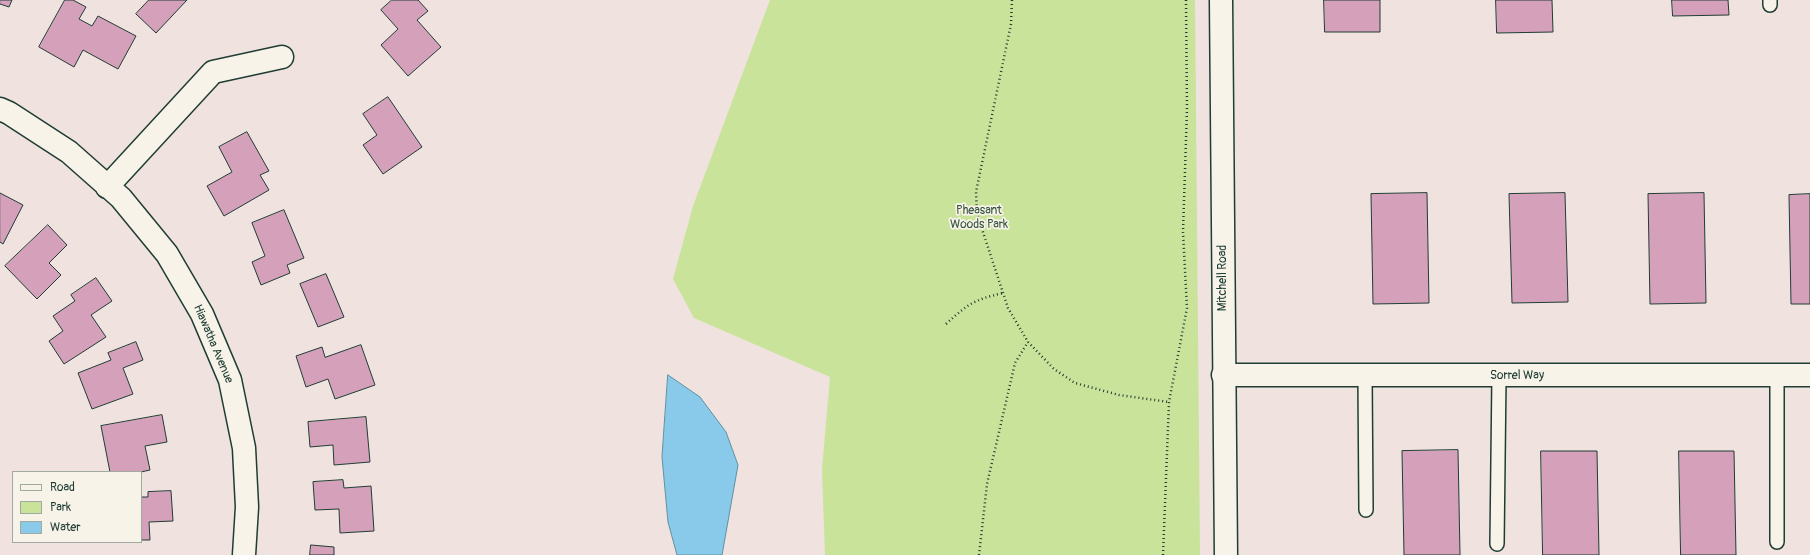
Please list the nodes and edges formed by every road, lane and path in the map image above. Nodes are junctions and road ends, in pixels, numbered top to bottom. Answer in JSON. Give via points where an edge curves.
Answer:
{"nodes":[{"id":1,"x":1186,"y":0,"type":"edge"},
{"id":2,"x":1221,"y":0,"type":"edge"},
{"id":3,"x":1013,"y":1,"type":"edge"},
{"id":4,"x":282,"y":57,"type":"dead end"},
{"id":5,"x":0,"y":109,"type":"edge"},
{"id":6,"x":108,"y":187,"type":"junction"},
{"id":7,"x":1003,"y":293,"type":"junction"},
{"id":8,"x":946,"y":324,"type":"dead end"},
{"id":9,"x":1028,"y":342,"type":"junction"},
{"id":10,"x":1224,"y":375,"type":"junction"},
{"id":11,"x":1810,"y":375,"type":"edge"},
{"id":12,"x":1365,"y":376,"type":"junction"},
{"id":13,"x":1499,"y":376,"type":"junction"},
{"id":14,"x":1777,"y":376,"type":"junction"},
{"id":15,"x":1169,"y":402,"type":"junction"},
{"id":16,"x":1366,"y":510,"type":"dead end"},
{"id":17,"x":1777,"y":542,"type":"dead end"},
{"id":18,"x":1498,"y":544,"type":"dead end"},
{"id":19,"x":244,"y":555,"type":"edge"},
{"id":20,"x":979,"y":555,"type":"edge"},
{"id":21,"x":1163,"y":555,"type":"edge"},
{"id":22,"x":1226,"y":555,"type":"edge"}],
"edges":[{"from":1,"to":15,"type":"path","via":[[1183,232],[1187,308]]},
{"from":2,"to":10,"type":"street","name":"Mitchell Road"},
{"from":3,"to":7,"type":"path","via":[[1011,24],[976,192],[977,214]]},
{"from":4,"to":6,"type":"street","via":[[213,72]]},
{"from":5,"to":6,"type":"street","name":"Hiawatha Avenue","via":[[69,152]]},
{"from":6,"to":19,"type":"street","name":"Hiawatha Avenue","via":[[121,198],[167,254],[202,314],[230,380],[244,448],[247,507]]},
{"from":7,"to":8,"type":"path","via":[[968,304]]},
{"from":7,"to":9,"type":"path","via":[[1008,308]]},
{"from":9,"to":15,"type":"path","via":[[1054,369],[1075,383],[1119,395]]},
{"from":9,"to":20,"type":"path","via":[[1016,363],[987,484]]},
{"from":10,"to":12,"type":"street","name":"Sorrel Way"},
{"from":10,"to":22,"type":"street","name":"Mitchell Road"},
{"from":11,"to":14,"type":"street","name":"Sorrel Way"},
{"from":12,"to":13,"type":"street","name":"Sorrel Way"},
{"from":12,"to":16,"type":"lane"},
{"from":13,"to":14,"type":"street","name":"Sorrel Way"},
{"from":13,"to":18,"type":"lane"},
{"from":14,"to":17,"type":"lane"},
{"from":15,"to":21,"type":"path"}]}
